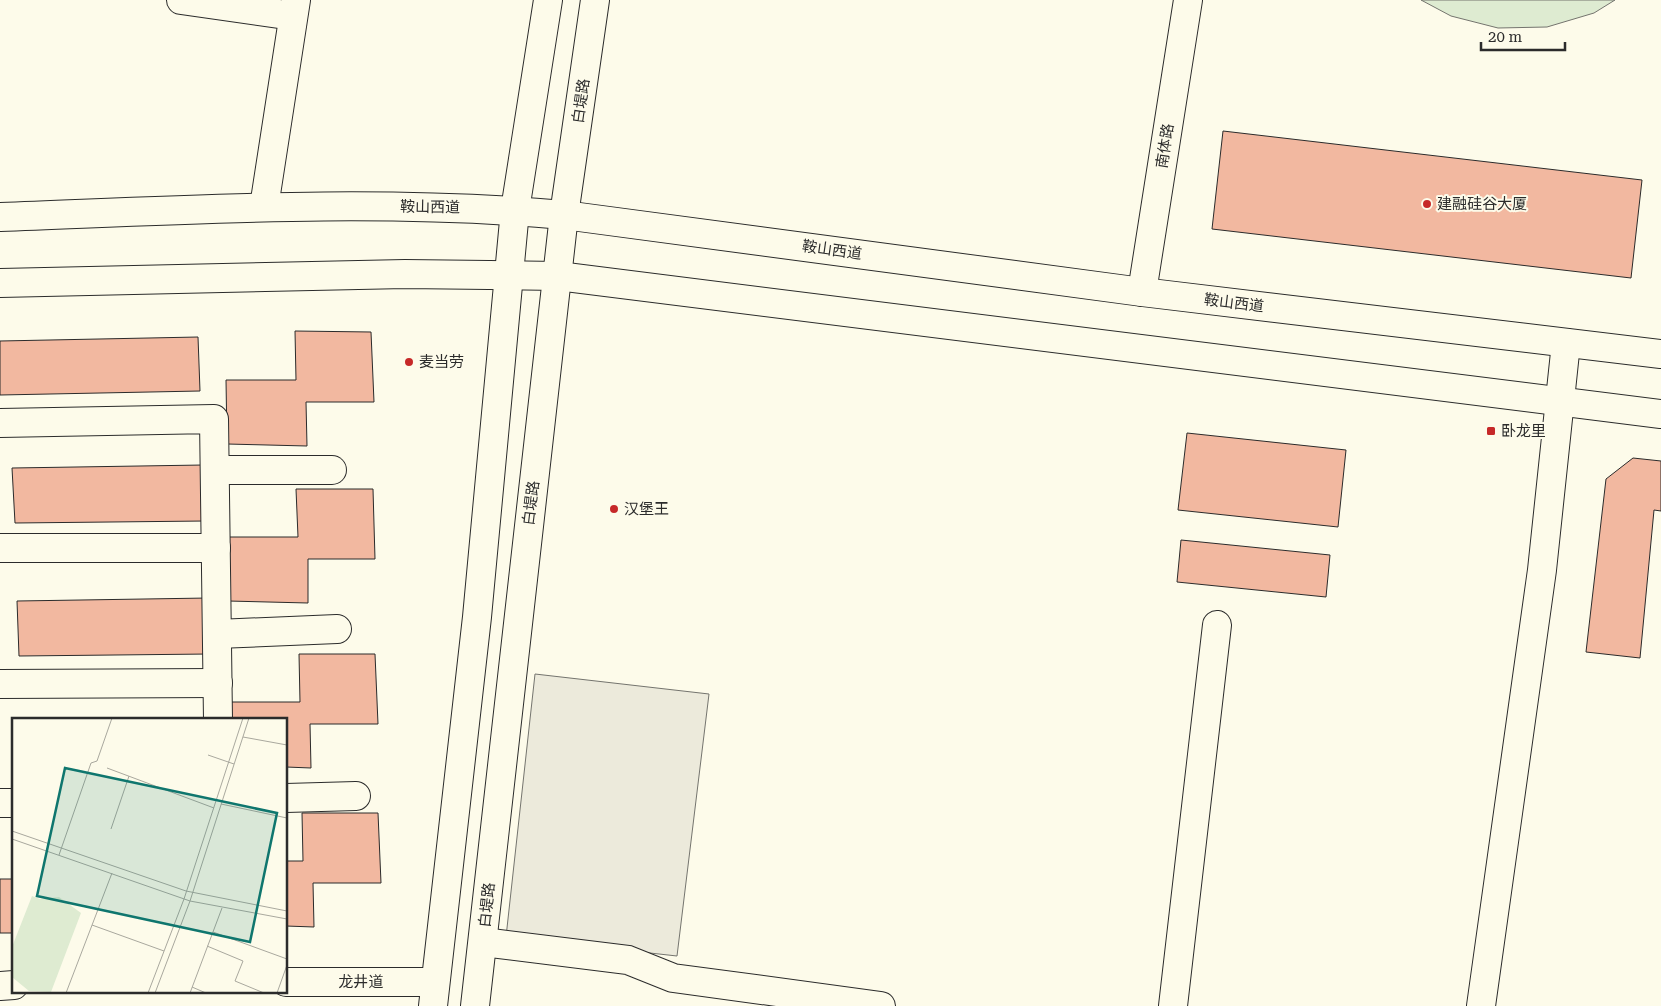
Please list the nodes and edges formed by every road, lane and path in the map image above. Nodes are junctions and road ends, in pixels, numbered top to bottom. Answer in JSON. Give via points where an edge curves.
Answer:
{"nodes":[{"id":1,"x":181,"y":0,"type":"edge"},
{"id":2,"x":548,"y":0,"type":"edge"},
{"id":3,"x":595,"y":0,"type":"edge"},
{"id":4,"x":1188,"y":0,"type":"edge"},
{"id":5,"x":294,"y":8,"type":"edge"},
{"id":6,"x":264,"y":207,"type":"junction"},
{"id":7,"x":515,"y":210,"type":"junction"},
{"id":8,"x":564,"y":214,"type":"junction"},
{"id":9,"x":0,"y":216,"type":"edge"},
{"id":10,"x":508,"y":275,"type":"junction"},
{"id":11,"x":558,"y":276,"type":"junction"},
{"id":12,"x":0,"y":282,"type":"edge"},
{"id":13,"x":1142,"y":292,"type":"junction"},
{"id":14,"x":1566,"y":343,"type":"junction"},
{"id":15,"x":1661,"y":354,"type":"edge"},
{"id":16,"x":1560,"y":402,"type":"junction"},
{"id":17,"x":1661,"y":414,"type":"edge"},
{"id":18,"x":0,"y":423,"type":"edge"},
{"id":19,"x":215,"y":470,"type":"junction"},
{"id":20,"x":332,"y":470,"type":"dead end"},
{"id":21,"x":0,"y":548,"type":"edge"},
{"id":22,"x":216,"y":548,"type":"junction"},
{"id":23,"x":1217,"y":625,"type":"dead end"},
{"id":24,"x":338,"y":629,"type":"dead end"},
{"id":25,"x":217,"y":634,"type":"junction"},
{"id":26,"x":218,"y":683,"type":"junction"},
{"id":27,"x":0,"y":684,"type":"edge"},
{"id":28,"x":218,"y":718,"type":"edge"},
{"id":29,"x":356,"y":796,"type":"dead end"},
{"id":30,"x":288,"y":798,"type":"edge"},
{"id":31,"x":483,"y":942,"type":"junction"},
{"id":32,"x":288,"y":982,"type":"edge"},
{"id":33,"x":434,"y":994,"type":"edge"},
{"id":34,"x":475,"y":1006,"type":"edge"},
{"id":35,"x":881,"y":1006,"type":"edge"},
{"id":36,"x":1173,"y":1006,"type":"edge"},
{"id":37,"x":1481,"y":1006,"type":"edge"}],
"edges":[{"from":1,"to":5,"type":"main road"},
{"from":2,"to":7,"type":"main road"},
{"from":3,"to":8,"type":"main road","name":"白堤路"},
{"from":4,"to":13,"type":"main road","name":"南体路"},
{"from":5,"to":6,"type":"main road"},
{"from":6,"to":7,"type":"main road","name":"鞍山西道","via":[[429,206]]},
{"from":6,"to":9,"type":"main road","name":"鞍山西道"},
{"from":7,"to":8,"type":"main road","name":"鞍山西道"},
{"from":7,"to":10,"type":"main road"},
{"from":8,"to":11,"type":"main road","name":"白堤路"},
{"from":8,"to":13,"type":"main road","name":"鞍山西道"},
{"from":10,"to":11,"type":"main road"},
{"from":10,"to":12,"type":"main road","via":[[395,274]]},
{"from":10,"to":33,"type":"main road","via":[[477,616]]},
{"from":11,"to":16,"type":"main road"},
{"from":11,"to":31,"type":"main road","name":"白堤路"},
{"from":13,"to":14,"type":"main road","name":"鞍山西道"},
{"from":14,"to":15,"type":"main road","name":"鞍山西道"},
{"from":14,"to":16,"type":"main road"},
{"from":16,"to":17,"type":"main road"},
{"from":16,"to":37,"type":"main road","via":[[1542,570]]},
{"from":18,"to":19,"type":"main road","via":[[214,419]]},
{"from":19,"to":20,"type":"main road"},
{"from":19,"to":22,"type":"main road"},
{"from":21,"to":22,"type":"main road"},
{"from":22,"to":25,"type":"main road"},
{"from":23,"to":36,"type":"main road"},
{"from":24,"to":25,"type":"main road"},
{"from":25,"to":26,"type":"main road"},
{"from":26,"to":27,"type":"main road"},
{"from":26,"to":28,"type":"main road"},
{"from":29,"to":30,"type":"main road"},
{"from":31,"to":34,"type":"main road","name":"白堤路"},
{"from":31,"to":35,"type":"main road","via":[[628,960],[673,978]]},
{"from":32,"to":33,"type":"main road","name":"龙井道"}]}
